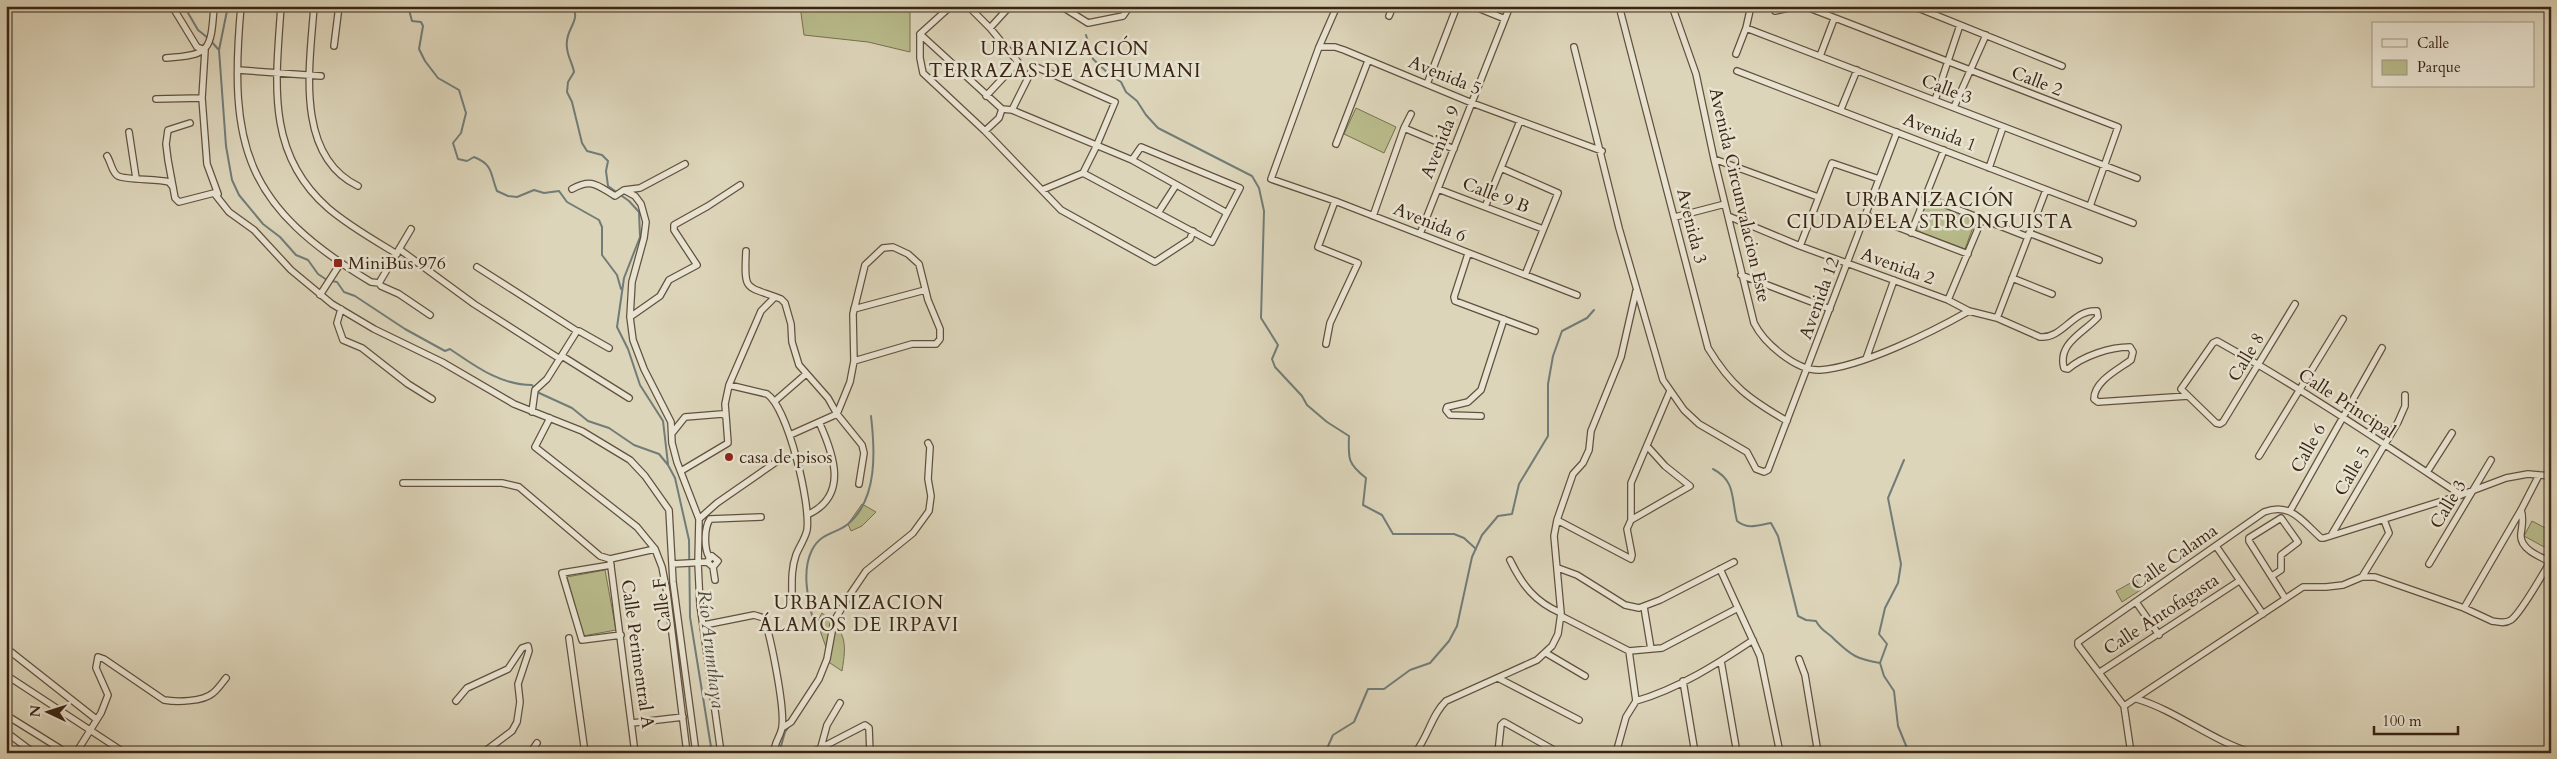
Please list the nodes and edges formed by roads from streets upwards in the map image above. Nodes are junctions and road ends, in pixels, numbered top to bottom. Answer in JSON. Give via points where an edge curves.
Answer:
{"nodes":[{"id":1,"x":172,"y":6,"type":"edge"},
{"id":2,"x":214,"y":6,"type":"edge"},
{"id":3,"x":241,"y":6,"type":"edge"},
{"id":4,"x":281,"y":6,"type":"edge"},
{"id":5,"x":314,"y":6,"type":"edge"},
{"id":6,"x":339,"y":6,"type":"edge"},
{"id":7,"x":968,"y":6,"type":"edge"},
{"id":8,"x":1010,"y":6,"type":"edge"},
{"id":9,"x":1061,"y":6,"type":"edge"},
{"id":10,"x":1130,"y":6,"type":"edge"},
{"id":11,"x":1337,"y":6,"type":"edge"},
{"id":12,"x":1393,"y":6,"type":"edge"},
{"id":13,"x":1457,"y":6,"type":"edge"},
{"id":14,"x":1473,"y":6,"type":"edge"},
{"id":15,"x":1510,"y":6,"type":"edge"},
{"id":16,"x":1619,"y":6,"type":"edge"},
{"id":17,"x":1672,"y":6,"type":"edge"},
{"id":18,"x":1751,"y":6,"type":"edge"},
{"id":19,"x":1798,"y":6,"type":"edge"},
{"id":20,"x":1804,"y":6,"type":"edge"},
{"id":21,"x":1913,"y":6,"type":"edge"},
{"id":22,"x":950,"y":7,"type":"edge"},
{"id":23,"x":1775,"y":11,"type":"dead end"},
{"id":24,"x":1389,"y":16,"type":"dead end"},
{"id":25,"x":1505,"y":19,"type":"junction"},
{"id":26,"x":1834,"y":19,"type":"junction"},
{"id":27,"x":1960,"y":25,"type":"junction"},
{"id":28,"x":990,"y":28,"type":"junction"},
{"id":29,"x":1746,"y":28,"type":"junction"},
{"id":30,"x":920,"y":34,"type":"junction"},
{"id":31,"x":1986,"y":35,"type":"junction"},
{"id":32,"x":334,"y":46,"type":"dead end"},
{"id":33,"x":1319,"y":47,"type":"junction"},
{"id":34,"x":1574,"y":47,"type":"dead end"},
{"id":35,"x":205,"y":50,"type":"junction"},
{"id":36,"x":1736,"y":54,"type":"dead end"},
{"id":37,"x":1820,"y":56,"type":"junction"},
{"id":38,"x":166,"y":58,"type":"dead end"},
{"id":39,"x":1368,"y":61,"type":"junction"},
{"id":40,"x":1946,"y":62,"type":"junction"},
{"id":41,"x":2062,"y":66,"type":"dead end"},
{"id":42,"x":238,"y":70,"type":"junction"},
{"id":43,"x":1857,"y":70,"type":"junction"},
{"id":44,"x":1736,"y":71,"type":"dead end"},
{"id":45,"x":1971,"y":72,"type":"junction"},
{"id":46,"x":277,"y":73,"type":"junction"},
{"id":47,"x":309,"y":75,"type":"junction"},
{"id":48,"x":321,"y":76,"type":"dead end"},
{"id":49,"x":1427,"y":84,"type":"junction"},
{"id":50,"x":986,"y":96,"type":"junction"},
{"id":51,"x":202,"y":98,"type":"junction"},
{"id":52,"x":156,"y":99,"type":"dead end"},
{"id":53,"x":1935,"y":100,"type":"junction"},
{"id":54,"x":1472,"y":103,"type":"junction"},
{"id":55,"x":1954,"y":107,"type":"junction"},
{"id":56,"x":1002,"y":109,"type":"junction"},
{"id":57,"x":1012,"y":110,"type":"junction"},
{"id":58,"x":1840,"y":110,"type":"junction"},
{"id":59,"x":1411,"y":114,"type":"dead end"},
{"id":60,"x":1520,"y":121,"type":"junction"},
{"id":61,"x":190,"y":123,"type":"dead end"},
{"id":62,"x":2003,"y":127,"type":"junction"},
{"id":63,"x":1404,"y":128,"type":"junction"},
{"id":64,"x":984,"y":131,"type":"junction"},
{"id":65,"x":129,"y":132,"type":"dead end"},
{"id":66,"x":1897,"y":132,"type":"junction"},
{"id":67,"x":1336,"y":144,"type":"dead end"},
{"id":68,"x":1096,"y":147,"type":"junction"},
{"id":69,"x":1454,"y":149,"type":"junction"},
{"id":70,"x":1944,"y":150,"type":"junction"},
{"id":71,"x":1602,"y":152,"type":"junction"},
{"id":72,"x":107,"y":156,"type":"dead end"},
{"id":73,"x":1714,"y":159,"type":"junction"},
{"id":74,"x":1132,"y":160,"type":"junction"},
{"id":75,"x":685,"y":164,"type":"dead end"},
{"id":76,"x":2105,"y":166,"type":"junction"},
{"id":77,"x":1501,"y":168,"type":"junction"},
{"id":78,"x":1988,"y":168,"type":"junction"},
{"id":79,"x":1083,"y":173,"type":"junction"},
{"id":80,"x":136,"y":178,"type":"junction"},
{"id":81,"x":2137,"y":178,"type":"dead end"},
{"id":82,"x":1879,"y":179,"type":"junction"},
{"id":83,"x":740,"y":185,"type":"dead end"},
{"id":84,"x":1176,"y":185,"type":"junction"},
{"id":85,"x":358,"y":186,"type":"dead end"},
{"id":86,"x":174,"y":189,"type":"junction"},
{"id":87,"x":572,"y":189,"type":"dead end"},
{"id":88,"x":1438,"y":189,"type":"junction"},
{"id":89,"x":624,"y":190,"type":"junction"},
{"id":90,"x":1042,"y":190,"type":"junction"},
{"id":91,"x":2046,"y":190,"type":"junction"},
{"id":92,"x":1926,"y":197,"type":"junction"},
{"id":93,"x":1818,"y":198,"type":"junction"},
{"id":94,"x":219,"y":199,"type":"junction"},
{"id":95,"x":1335,"y":201,"type":"junction"},
{"id":96,"x":1725,"y":204,"type":"junction"},
{"id":97,"x":2090,"y":206,"type":"junction"},
{"id":98,"x":1485,"y":207,"type":"junction"},
{"id":99,"x":1158,"y":213,"type":"junction"},
{"id":100,"x":1227,"y":213,"type":"junction"},
{"id":101,"x":1866,"y":215,"type":"junction"},
{"id":102,"x":1373,"y":216,"type":"junction"},
{"id":103,"x":1728,"y":216,"type":"junction"},
{"id":104,"x":1675,"y":217,"type":"junction"},
{"id":105,"x":1982,"y":219,"type":"junction"},
{"id":106,"x":2133,"y":223,"type":"dead end"},
{"id":107,"x":411,"y":229,"type":"dead end"},
{"id":108,"x":1543,"y":229,"type":"junction"},
{"id":109,"x":1193,"y":231,"type":"junction"},
{"id":110,"x":1911,"y":232,"type":"junction"},
{"id":111,"x":1420,"y":234,"type":"junction"},
{"id":112,"x":2029,"y":235,"type":"junction"},
{"id":113,"x":1800,"y":246,"type":"junction"},
{"id":114,"x":746,"y":251,"type":"dead end"},
{"id":115,"x":398,"y":252,"type":"junction"},
{"id":116,"x":1468,"y":254,"type":"junction"},
{"id":117,"x":1968,"y":254,"type":"junction"},
{"id":118,"x":2099,"y":260,"type":"dead end"},
{"id":119,"x":1848,"y":263,"type":"junction"},
{"id":120,"x":340,"y":264,"type":"junction"},
{"id":121,"x":477,"y":267,"type":"dead end"},
{"id":122,"x":1741,"y":274,"type":"junction"},
{"id":123,"x":1525,"y":275,"type":"junction"},
{"id":124,"x":2012,"y":278,"type":"junction"},
{"id":125,"x":1894,"y":280,"type":"junction"},
{"id":126,"x":379,"y":283,"type":"junction"},
{"id":127,"x":925,"y":290,"type":"junction"},
{"id":128,"x":1636,"y":290,"type":"junction"},
{"id":129,"x":2052,"y":294,"type":"dead end"},
{"id":130,"x":320,"y":295,"type":"junction"},
{"id":131,"x":1577,"y":295,"type":"dead end"},
{"id":132,"x":775,"y":297,"type":"junction"},
{"id":133,"x":1948,"y":300,"type":"junction"},
{"id":134,"x":2295,"y":304,"type":"dead end"},
{"id":135,"x":341,"y":309,"type":"junction"},
{"id":136,"x":854,"y":309,"type":"junction"},
{"id":137,"x":1830,"y":309,"type":"junction"},
{"id":138,"x":1969,"y":311,"type":"junction"},
{"id":139,"x":430,"y":314,"type":"dead end"},
{"id":140,"x":630,"y":317,"type":"junction"},
{"id":141,"x":1996,"y":318,"type":"junction"},
{"id":142,"x":1504,"y":319,"type":"junction"},
{"id":143,"x":2342,"y":319,"type":"dead end"},
{"id":144,"x":1536,"y":331,"type":"dead end"},
{"id":145,"x":577,"y":332,"type":"junction"},
{"id":146,"x":1326,"y":344,"type":"dead end"},
{"id":147,"x":609,"y":348,"type":"dead end"},
{"id":148,"x":2382,"y":348,"type":"dead end"},
{"id":149,"x":561,"y":358,"type":"junction"},
{"id":150,"x":1866,"y":359,"type":"junction"},
{"id":151,"x":854,"y":361,"type":"junction"},
{"id":152,"x":2259,"y":365,"type":"junction"},
{"id":153,"x":1808,"y":368,"type":"junction"},
{"id":154,"x":806,"y":374,"type":"junction"},
{"id":155,"x":729,"y":385,"type":"junction"},
{"id":156,"x":2301,"y":390,"type":"junction"},
{"id":157,"x":1670,"y":392,"type":"junction"},
{"id":158,"x":2406,"y":395,"type":"dead end"},
{"id":159,"x":2188,"y":396,"type":"junction"},
{"id":160,"x":629,"y":398,"type":"dead end"},
{"id":161,"x":432,"y":399,"type":"dead end"},
{"id":162,"x":775,"y":401,"type":"junction"},
{"id":163,"x":532,"y":412,"type":"junction"},
{"id":164,"x":837,"y":414,"type":"junction"},
{"id":165,"x":726,"y":416,"type":"junction"},
{"id":166,"x":1481,"y":416,"type":"dead end"},
{"id":167,"x":550,"y":418,"type":"junction"},
{"id":168,"x":2342,"y":418,"type":"junction"},
{"id":169,"x":819,"y":422,"type":"junction"},
{"id":170,"x":1787,"y":422,"type":"junction"},
{"id":171,"x":673,"y":432,"type":"junction"},
{"id":172,"x":2452,"y":433,"type":"dead end"},
{"id":173,"x":790,"y":435,"type":"junction"},
{"id":174,"x":928,"y":443,"type":"dead end"},
{"id":175,"x":2384,"y":445,"type":"junction"},
{"id":176,"x":1647,"y":446,"type":"junction"},
{"id":177,"x":796,"y":455,"type":"junction"},
{"id":178,"x":2260,"y":456,"type":"dead end"},
{"id":179,"x":2491,"y":460,"type":"dead end"},
{"id":180,"x":681,"y":471,"type":"junction"},
{"id":181,"x":2427,"y":472,"type":"junction"},
{"id":182,"x":2539,"y":475,"type":"junction"},
{"id":183,"x":2551,"y":476,"type":"edge"},
{"id":184,"x":403,"y":483,"type":"dead end"},
{"id":185,"x":859,"y":484,"type":"dead end"},
{"id":186,"x":2474,"y":490,"type":"junction"},
{"id":187,"x":2461,"y":495,"type":"junction"},
{"id":188,"x":2522,"y":510,"type":"junction"},
{"id":189,"x":2290,"y":511,"type":"junction"},
{"id":190,"x":806,"y":515,"type":"junction"},
{"id":191,"x":760,"y":517,"type":"dead end"},
{"id":192,"x":698,"y":519,"type":"junction"},
{"id":193,"x":1557,"y":520,"type":"junction"},
{"id":194,"x":1631,"y":520,"type":"junction"},
{"id":195,"x":2384,"y":520,"type":"junction"},
{"id":196,"x":2332,"y":534,"type":"junction"},
{"id":197,"x":2216,"y":546,"type":"junction"},
{"id":198,"x":655,"y":549,"type":"junction"},
{"id":199,"x":708,"y":560,"type":"junction"},
{"id":200,"x":1510,"y":560,"type":"dead end"},
{"id":201,"x":610,"y":562,"type":"junction"},
{"id":202,"x":1734,"y":562,"type":"dead end"},
{"id":203,"x":2550,"y":562,"type":"edge"},
{"id":204,"x":697,"y":563,"type":"junction"},
{"id":205,"x":672,"y":564,"type":"junction"},
{"id":206,"x":2429,"y":564,"type":"dead end"},
{"id":207,"x":713,"y":567,"type":"junction"},
{"id":208,"x":1558,"y":568,"type":"junction"},
{"id":209,"x":1720,"y":569,"type":"junction"},
{"id":210,"x":2274,"y":574,"type":"junction"},
{"id":211,"x":2362,"y":577,"type":"junction"},
{"id":212,"x":715,"y":580,"type":"dead end"},
{"id":213,"x":2239,"y":581,"type":"junction"},
{"id":214,"x":792,"y":597,"type":"dead end"},
{"id":215,"x":2286,"y":598,"type":"junction"},
{"id":216,"x":2136,"y":602,"type":"junction"},
{"id":217,"x":1644,"y":607,"type":"junction"},
{"id":218,"x":1738,"y":608,"type":"junction"},
{"id":219,"x":2464,"y":608,"type":"junction"},
{"id":220,"x":1561,"y":614,"type":"junction"},
{"id":221,"x":2263,"y":614,"type":"junction"},
{"id":222,"x":704,"y":625,"type":"junction"},
{"id":223,"x":621,"y":635,"type":"junction"},
{"id":224,"x":2159,"y":635,"type":"junction"},
{"id":225,"x":569,"y":638,"type":"dead end"},
{"id":226,"x":1754,"y":640,"type":"junction"},
{"id":227,"x":6,"y":648,"type":"edge"},
{"id":228,"x":1651,"y":649,"type":"junction"},
{"id":229,"x":1628,"y":651,"type":"junction"},
{"id":230,"x":1546,"y":653,"type":"junction"},
{"id":231,"x":1799,"y":659,"type":"dead end"},
{"id":232,"x":1721,"y":662,"type":"junction"},
{"id":233,"x":2100,"y":672,"type":"junction"},
{"id":234,"x":6,"y":675,"type":"edge"},
{"id":235,"x":1586,"y":676,"type":"dead end"},
{"id":236,"x":226,"y":678,"type":"dead end"},
{"id":237,"x":1498,"y":678,"type":"junction"},
{"id":238,"x":1682,"y":681,"type":"junction"},
{"id":239,"x":2137,"y":699,"type":"junction"},
{"id":240,"x":456,"y":701,"type":"dead end"},
{"id":241,"x":1636,"y":701,"type":"junction"},
{"id":242,"x":840,"y":703,"type":"dead end"},
{"id":243,"x":2124,"y":706,"type":"junction"},
{"id":244,"x":6,"y":715,"type":"edge"},
{"id":245,"x":683,"y":717,"type":"junction"},
{"id":246,"x":96,"y":720,"type":"junction"},
{"id":247,"x":1580,"y":720,"type":"dead end"},
{"id":248,"x":632,"y":723,"type":"junction"},
{"id":249,"x":782,"y":728,"type":"junction"},
{"id":250,"x":90,"y":729,"type":"junction"},
{"id":251,"x":6,"y":732,"type":"edge"},
{"id":252,"x":537,"y":743,"type":"dead end"},
{"id":253,"x":821,"y":747,"type":"junction"},
{"id":254,"x":1552,"y":749,"type":"dead end"},
{"id":255,"x":1818,"y":751,"type":"edge"},
{"id":256,"x":34,"y":753,"type":"edge"},
{"id":257,"x":67,"y":753,"type":"edge"},
{"id":258,"x":76,"y":753,"type":"edge"},
{"id":259,"x":125,"y":753,"type":"edge"},
{"id":260,"x":487,"y":753,"type":"edge"},
{"id":261,"x":530,"y":753,"type":"edge"},
{"id":262,"x":585,"y":753,"type":"edge"},
{"id":263,"x":636,"y":753,"type":"edge"},
{"id":264,"x":687,"y":753,"type":"edge"},
{"id":265,"x":696,"y":753,"type":"edge"},
{"id":266,"x":721,"y":753,"type":"edge"},
{"id":267,"x":774,"y":753,"type":"edge"},
{"id":268,"x":811,"y":753,"type":"edge"},
{"id":269,"x":870,"y":753,"type":"edge"},
{"id":270,"x":1415,"y":753,"type":"edge"},
{"id":271,"x":1498,"y":753,"type":"edge"},
{"id":272,"x":1616,"y":753,"type":"edge"},
{"id":273,"x":1695,"y":753,"type":"edge"},
{"id":274,"x":1738,"y":753,"type":"edge"},
{"id":275,"x":1780,"y":753,"type":"edge"},
{"id":276,"x":1796,"y":753,"type":"edge"},
{"id":277,"x":2131,"y":753,"type":"edge"},
{"id":278,"x":2253,"y":753,"type":"edge"}],
"edges":[{"from":1,"to":35,"type":"street","via":[[197,47]]},
{"from":2,"to":35,"type":"street","via":[[213,28]]},
{"from":3,"to":42,"type":"street"},
{"from":4,"to":46,"type":"street"},
{"from":5,"to":47,"type":"street"},
{"from":6,"to":32,"type":"street"},
{"from":7,"to":28,"type":"street"},
{"from":8,"to":28,"type":"street"},
{"from":9,"to":10,"type":"street","via":[[1088,23],[1123,16]]},
{"from":11,"to":33,"type":"street"},
{"from":12,"to":24,"type":"street"},
{"from":13,"to":49,"type":"street"},
{"from":14,"to":25,"type":"street"},
{"from":15,"to":25,"type":"street","name":"Avenida 9"},
{"from":16,"to":104,"type":"street","name":"Avenida 3"},
{"from":17,"to":73,"type":"street","name":"Avenida Circunvalacion Este","via":[[1696,74]]},
{"from":18,"to":29,"type":"street"},
{"from":19,"to":23,"type":"street"},
{"from":20,"to":26,"type":"street","name":"Calle 2"},
{"from":21,"to":27,"type":"street"},
{"from":22,"to":30,"type":"street"},
{"from":25,"to":54,"type":"street","name":"Avenida 9"},
{"from":26,"to":37,"type":"street"},
{"from":26,"to":40,"type":"street","name":"Calle 2"},
{"from":27,"to":31,"type":"street"},
{"from":27,"to":40,"type":"street"},
{"from":28,"to":50,"type":"street","via":[[1018,62]]},
{"from":29,"to":36,"type":"street"},
{"from":29,"to":37,"type":"street","name":"Calle 3"},
{"from":30,"to":50,"type":"street"},
{"from":30,"to":64,"type":"street","via":[[922,73]]},
{"from":31,"to":41,"type":"street"},
{"from":31,"to":45,"type":"street"},
{"from":33,"to":39,"type":"street","name":"Avenida 5","via":[[1335,47]]},
{"from":33,"to":95,"type":"street","name":"Avenida 6","via":[[1272,179]]},
{"from":34,"to":71,"type":"street"},
{"from":35,"to":38,"type":"street","via":[[197,56]]},
{"from":35,"to":51,"type":"street"},
{"from":37,"to":43,"type":"street","name":"Calle 3"},
{"from":39,"to":49,"type":"street","name":"Avenida 5"},
{"from":39,"to":67,"type":"street"},
{"from":40,"to":45,"type":"street","name":"Calle 2"},
{"from":40,"to":53,"type":"street"},
{"from":42,"to":46,"type":"street"},
{"from":42,"to":120,"type":"street","via":[[242,136],[257,177],[267,195],[299,232]]},
{"from":43,"to":53,"type":"street","name":"Calle 3"},
{"from":43,"to":58,"type":"street"},
{"from":44,"to":58,"type":"street","name":"Avenida 1"},
{"from":45,"to":55,"type":"street"},
{"from":45,"to":76,"type":"street","name":"Calle 2","via":[[2118,127]]},
{"from":46,"to":47,"type":"street"},
{"from":46,"to":115,"type":"street","via":[[278,119],[288,154],[300,177],[343,221]]},
{"from":47,"to":48,"type":"street"},
{"from":47,"to":85,"type":"street","via":[[313,127],[333,164]]},
{"from":49,"to":54,"type":"street","name":"Avenida 5"},
{"from":50,"to":56,"type":"street"},
{"from":51,"to":52,"type":"street"},
{"from":51,"to":94,"type":"street","via":[[207,164]]},
{"from":53,"to":55,"type":"street","name":"Calle 3"},
{"from":54,"to":60,"type":"street","name":"Avenida 5"},
{"from":54,"to":69,"type":"street","name":"Avenida 9"},
{"from":55,"to":62,"type":"street","name":"Calle 3"},
{"from":56,"to":57,"type":"street"},
{"from":56,"to":64,"type":"street","via":[[999,118]]},
{"from":57,"to":68,"type":"street"},
{"from":57,"to":68,"type":"street","via":[[1034,66],[1115,102]]},
{"from":58,"to":66,"type":"street","name":"Avenida 1"},
{"from":59,"to":63,"type":"street"},
{"from":60,"to":71,"type":"street","name":"Avenida 5"},
{"from":60,"to":77,"type":"street"},
{"from":61,"to":86,"type":"street","via":[[168,130],[166,144]]},
{"from":62,"to":76,"type":"street","name":"Calle 3"},
{"from":62,"to":78,"type":"street"},
{"from":63,"to":69,"type":"street"},
{"from":63,"to":102,"type":"street"},
{"from":64,"to":90,"type":"street"},
{"from":65,"to":80,"type":"street"},
{"from":66,"to":70,"type":"street","name":"Avenida 1"},
{"from":66,"to":82,"type":"street","name":"Avenida 12"},
{"from":68,"to":74,"type":"street"},
{"from":68,"to":79,"type":"street"},
{"from":69,"to":88,"type":"street","name":"Avenida 9"},
{"from":70,"to":78,"type":"street","name":"Avenida 1"},
{"from":70,"to":92,"type":"street"},
{"from":71,"to":128,"type":"street"},
{"from":72,"to":80,"type":"street","via":[[119,177]]},
{"from":73,"to":93,"type":"street"},
{"from":73,"to":96,"type":"street","name":"Avenida Circunvalacion Este"},
{"from":74,"to":84,"type":"street"},
{"from":74,"to":100,"type":"street","via":[[1141,147],[1240,188]]},
{"from":75,"to":89,"type":"street","via":[[640,188]]},
{"from":76,"to":81,"type":"street","name":"Calle 3"},
{"from":76,"to":97,"type":"street"},
{"from":77,"to":98,"type":"street"},
{"from":77,"to":108,"type":"street","via":[[1558,193]]},
{"from":78,"to":91,"type":"street","name":"Avenida 1"},
{"from":79,"to":90,"type":"street"},
{"from":79,"to":99,"type":"street"},
{"from":80,"to":86,"type":"street","via":[[170,182]]},
{"from":82,"to":93,"type":"street","via":[[1832,163]]},
{"from":82,"to":101,"type":"street","name":"Avenida 12"},
{"from":83,"to":140,"type":"street","via":[[674,224],[674,230],[696,265],[669,280],[660,296]]},
{"from":84,"to":99,"type":"street"},
{"from":84,"to":100,"type":"street"},
{"from":86,"to":94,"type":"street","via":[[179,202],[210,192]]},
{"from":87,"to":89,"type":"street","via":[[584,182],[593,183],[615,196]]},
{"from":88,"to":98,"type":"street","name":"Calle 9 B"},
{"from":88,"to":111,"type":"street","name":"Avenida 9"},
{"from":89,"to":140,"type":"street","via":[[641,204],[646,222],[632,282]]},
{"from":90,"to":109,"type":"street","via":[[1061,210],[1156,262],[1190,239]]},
{"from":91,"to":97,"type":"street","name":"Avenida 1"},
{"from":91,"to":112,"type":"street"},
{"from":92,"to":105,"type":"street"},
{"from":92,"to":110,"type":"street"},
{"from":93,"to":113,"type":"street"},
{"from":94,"to":130,"type":"street","name":"Calle F","via":[[229,212],[254,230],[291,270]]},
{"from":95,"to":102,"type":"street","name":"Avenida 6"},
{"from":95,"to":146,"type":"street","via":[[1318,247],[1358,263],[1330,324]]},
{"from":96,"to":103,"type":"street","name":"Avenida Circunvalacion Este"},
{"from":96,"to":104,"type":"street"},
{"from":97,"to":106,"type":"street","name":"Avenida 1"},
{"from":98,"to":108,"type":"street","name":"Calle 9 B"},
{"from":99,"to":109,"type":"street"},
{"from":100,"to":109,"type":"street","via":[[1212,242]]},
{"from":101,"to":110,"type":"street"},
{"from":101,"to":119,"type":"street","name":"Avenida 12"},
{"from":102,"to":111,"type":"street","name":"Avenida 6"},
{"from":103,"to":113,"type":"street","name":"Avenida 2"},
{"from":103,"to":122,"type":"street","name":"Avenida Circunvalacion Este"},
{"from":104,"to":170,"type":"street","name":"Avenida 3","via":[[1708,348],[1722,371],[1738,388]]},
{"from":105,"to":112,"type":"street"},
{"from":105,"to":117,"type":"street"},
{"from":107,"to":115,"type":"street"},
{"from":108,"to":123,"type":"street"},
{"from":110,"to":117,"type":"street"},
{"from":111,"to":116,"type":"street","name":"Avenida 6"},
{"from":112,"to":118,"type":"street"},
{"from":112,"to":124,"type":"street"},
{"from":113,"to":119,"type":"street","name":"Avenida 2"},
{"from":114,"to":132,"type":"street","via":[[747,284]]},
{"from":115,"to":126,"type":"street"},
{"from":115,"to":149,"type":"street"},
{"from":116,"to":123,"type":"street","name":"Avenida 6"},
{"from":116,"to":142,"type":"street","via":[[1455,301]]},
{"from":117,"to":133,"type":"street"},
{"from":119,"to":125,"type":"street","name":"Avenida 2"},
{"from":119,"to":137,"type":"street","name":"Avenida 12"},
{"from":120,"to":126,"type":"street","via":[[371,282]]},
{"from":120,"to":130,"type":"street"},
{"from":121,"to":145,"type":"street"},
{"from":122,"to":137,"type":"street"},
{"from":122,"to":153,"type":"street","name":"Avenida Circunvalacion Este","via":[[1760,334],[1774,349]]},
{"from":123,"to":131,"type":"street","name":"Avenida 6"},
{"from":124,"to":129,"type":"street"},
{"from":124,"to":141,"type":"street"},
{"from":125,"to":133,"type":"street","name":"Avenida 2"},
{"from":125,"to":150,"type":"street"},
{"from":126,"to":139,"type":"street"},
{"from":127,"to":136,"type":"street"},
{"from":127,"to":136,"type":"street","via":[[919,264],[894,247],[883,248],[865,264]]},
{"from":127,"to":151,"type":"street","via":[[940,329],[940,340],[936,344],[912,344]]},
{"from":128,"to":157,"type":"street","via":[[1655,357]]},
{"from":128,"to":193,"type":"street","via":[[1621,358],[1591,431],[1586,456],[1573,474]]},
{"from":130,"to":135,"type":"street","name":"Calle F"},
{"from":132,"to":154,"type":"street","via":[[785,302],[794,354]]},
{"from":132,"to":155,"type":"street","via":[[761,311]]},
{"from":133,"to":138,"type":"street","name":"Avenida 2"},
{"from":134,"to":152,"type":"street","name":"Calle 8"},
{"from":135,"to":161,"type":"street","via":[[337,323],[343,340],[362,348]]},
{"from":135,"to":163,"type":"street","name":"Calle F"},
{"from":136,"to":151,"type":"street"},
{"from":137,"to":153,"type":"street","name":"Avenida 12"},
{"from":138,"to":141,"type":"street","name":"Avenida 2"},
{"from":138,"to":150,"type":"street","via":[[1941,327]]},
{"from":140,"to":171,"type":"street","via":[[638,355],[672,422]]},
{"from":141,"to":159,"type":"street","name":"Avenida 2","via":[[2048,338],[2082,313],[2097,311],[2098,317],[2069,342],[2064,368],[2102,352],[2130,347],[2133,352],[2131,360],[2105,379],[2094,393],[2094,399],[2098,402]]},
{"from":142,"to":144,"type":"street"},
{"from":142,"to":166,"type":"street","via":[[1481,390],[1468,402],[1446,410],[1450,415]]},
{"from":143,"to":156,"type":"street"},
{"from":145,"to":147,"type":"street","via":[[579,330]]},
{"from":145,"to":149,"type":"street"},
{"from":148,"to":168,"type":"street","name":"Calle 6"},
{"from":149,"to":160,"type":"street"},
{"from":149,"to":163,"type":"street","via":[[544,384],[535,390]]},
{"from":150,"to":153,"type":"street","via":[[1820,370]]},
{"from":151,"to":164,"type":"street","via":[[850,382]]},
{"from":152,"to":156,"type":"street","name":"Calle Principal"},
{"from":152,"to":159,"type":"street","name":"Calle 8","via":[[2220,424]]},
{"from":152,"to":159,"type":"street","name":"Calle Principal","via":[[2217,341],[2181,389]]},
{"from":153,"to":170,"type":"street","name":"Avenida 12"},
{"from":154,"to":162,"type":"street"},
{"from":154,"to":164,"type":"street","via":[[828,398]]},
{"from":155,"to":162,"type":"street","via":[[767,394]]},
{"from":155,"to":165,"type":"street"},
{"from":156,"to":168,"type":"street","name":"Calle Principal"},
{"from":156,"to":178,"type":"street"},
{"from":157,"to":170,"type":"street","name":"Avenida 12","via":[[1699,424],[1747,452],[1756,469],[1764,472],[1768,470]]},
{"from":157,"to":176,"type":"street"},
{"from":158,"to":175,"type":"street","name":"Calle 5","via":[[2402,413]]},
{"from":162,"to":173,"type":"street"},
{"from":163,"to":167,"type":"street","name":"Calle F"},
{"from":164,"to":169,"type":"street"},
{"from":164,"to":185,"type":"street","via":[[864,453]]},
{"from":165,"to":171,"type":"street","via":[[685,417]]},
{"from":165,"to":180,"type":"street","via":[[728,443]]},
{"from":167,"to":198,"type":"street","via":[[535,447],[637,527]]},
{"from":167,"to":205,"type":"street","name":"Calle F","via":[[596,439],[630,460],[645,476],[669,510]]},
{"from":168,"to":175,"type":"street","name":"Calle Principal"},
{"from":168,"to":189,"type":"street","name":"Calle 6"},
{"from":169,"to":173,"type":"street"},
{"from":169,"to":190,"type":"street","via":[[831,451],[835,477],[823,505]]},
{"from":171,"to":180,"type":"street","via":[[672,443]]},
{"from":172,"to":181,"type":"street"},
{"from":173,"to":177,"type":"street"},
{"from":174,"to":249,"type":"street","via":[[929,511],[913,533],[866,571],[848,596],[834,621],[819,678],[791,722]]},
{"from":175,"to":181,"type":"street","name":"Calle Principal"},
{"from":175,"to":196,"type":"street","name":"Calle 5"},
{"from":176,"to":194,"type":"street","via":[[1632,483]]},
{"from":176,"to":194,"type":"street","via":[[1690,486]]},
{"from":177,"to":190,"type":"street"},
{"from":177,"to":192,"type":"street","via":[[776,462]]},
{"from":179,"to":186,"type":"street","name":"Calle 3"},
{"from":180,"to":192,"type":"street"},
{"from":181,"to":187,"type":"street","name":"Calle Principal"},
{"from":182,"to":183,"type":"street"},
{"from":182,"to":186,"type":"street","via":[[2517,475]]},
{"from":182,"to":188,"type":"street"},
{"from":184,"to":201,"type":"street","via":[[502,483],[519,487],[595,553]]},
{"from":186,"to":187,"type":"street"},
{"from":186,"to":206,"type":"street","name":"Calle 3"},
{"from":187,"to":195,"type":"street"},
{"from":188,"to":203,"type":"street","via":[[2520,535],[2523,543]]},
{"from":188,"to":219,"type":"street"},
{"from":189,"to":196,"type":"street","via":[[2321,538]]},
{"from":189,"to":197,"type":"street","name":"Calle Calama","via":[[2274,508],[2264,512]]},
{"from":190,"to":214,"type":"street","via":[[807,531],[793,567]]},
{"from":191,"to":199,"type":"street","via":[[710,519],[706,534]]},
{"from":192,"to":204,"type":"street"},
{"from":193,"to":194,"type":"street","via":[[1631,559],[1627,529]]},
{"from":193,"to":208,"type":"street","via":[[1554,536]]},
{"from":195,"to":196,"type":"street"},
{"from":195,"to":211,"type":"street","via":[[2389,532]]},
{"from":197,"to":213,"type":"street"},
{"from":197,"to":216,"type":"street","name":"Calle Calama"},
{"from":198,"to":201,"type":"street"},
{"from":198,"to":245,"type":"street","via":[[667,593]]},
{"from":199,"to":204,"type":"street"},
{"from":199,"to":207,"type":"street"},
{"from":199,"to":207,"type":"street","via":[[714,556],[718,561]]},
{"from":200,"to":220,"type":"street","via":[[1530,593]]},
{"from":201,"to":223,"type":"street","name":"Calle Perimentral A"},
{"from":201,"to":223,"type":"street","via":[[562,572],[582,640]]},
{"from":202,"to":209,"type":"street"},
{"from":203,"to":219,"type":"street","via":[[2511,620],[2503,623]]},
{"from":204,"to":205,"type":"street"},
{"from":204,"to":222,"type":"street"},
{"from":205,"to":265,"type":"street","name":"Calle F"},
{"from":207,"to":212,"type":"street"},
{"from":208,"to":217,"type":"street","via":[[1568,570],[1625,605]]},
{"from":208,"to":220,"type":"street"},
{"from":209,"to":217,"type":"street"},
{"from":209,"to":218,"type":"street"},
{"from":210,"to":210,"type":"street","via":[[2281,570],[2281,555],[2298,542],[2279,518],[2249,538]]},
{"from":210,"to":215,"type":"street"},
{"from":211,"to":215,"type":"street","via":[[2344,585],[2307,586]]},
{"from":211,"to":219,"type":"street","via":[[2403,585]]},
{"from":213,"to":221,"type":"street"},
{"from":213,"to":224,"type":"street","name":"Calle Antofagasta"},
{"from":215,"to":221,"type":"street"},
{"from":216,"to":224,"type":"street"},
{"from":216,"to":233,"type":"street","name":"Calle Calama","via":[[2078,642]]},
{"from":217,"to":228,"type":"street"},
{"from":218,"to":226,"type":"street"},
{"from":218,"to":228,"type":"street","via":[[1662,648]]},
{"from":220,"to":229,"type":"street"},
{"from":220,"to":230,"type":"street","via":[[1558,634]]},
{"from":221,"to":239,"type":"street"},
{"from":222,"to":249,"type":"street","via":[[754,615],[764,618],[776,674]]},
{"from":222,"to":266,"type":"street"},
{"from":223,"to":248,"type":"street","name":"Calle Perimentral A"},
{"from":224,"to":233,"type":"street","name":"Calle Antofagasta"},
{"from":225,"to":262,"type":"street"},
{"from":226,"to":232,"type":"street"},
{"from":226,"to":275,"type":"street"},
{"from":227,"to":246,"type":"street"},
{"from":228,"to":229,"type":"street"},
{"from":229,"to":241,"type":"street"},
{"from":230,"to":235,"type":"street"},
{"from":230,"to":237,"type":"street","via":[[1538,660]]},
{"from":231,"to":255,"type":"street","via":[[1805,675]]},
{"from":232,"to":238,"type":"street"},
{"from":232,"to":274,"type":"street"},
{"from":233,"to":243,"type":"street"},
{"from":234,"to":250,"type":"street"},
{"from":236,"to":246,"type":"street","via":[[203,699],[172,702],[98,657],[96,668],[108,695]]},
{"from":237,"to":247,"type":"street"},
{"from":237,"to":270,"type":"street","via":[[1446,700],[1425,741]]},
{"from":238,"to":241,"type":"street"},
{"from":238,"to":273,"type":"street"},
{"from":239,"to":243,"type":"street"},
{"from":239,"to":278,"type":"street","via":[[2234,747]]},
{"from":240,"to":260,"type":"street","via":[[467,688],[508,669],[522,648],[528,646],[518,684],[517,722],[512,731]]},
{"from":241,"to":272,"type":"street","via":[[1626,717]]},
{"from":242,"to":253,"type":"street","via":[[827,725]]},
{"from":243,"to":277,"type":"street"},
{"from":244,"to":257,"type":"street"},
{"from":245,"to":248,"type":"street"},
{"from":245,"to":264,"type":"street"},
{"from":246,"to":250,"type":"street"},
{"from":248,"to":263,"type":"street","name":"Calle Perimentral A"},
{"from":249,"to":267,"type":"street"},
{"from":250,"to":258,"type":"street"},
{"from":250,"to":259,"type":"street"},
{"from":251,"to":256,"type":"street"},
{"from":252,"to":261,"type":"street"},
{"from":253,"to":268,"type":"street"},
{"from":253,"to":269,"type":"street","via":[[865,725],[869,728]]},
{"from":254,"to":271,"type":"street","via":[[1504,722]]},
{"from":255,"to":276,"type":"street"}]}
